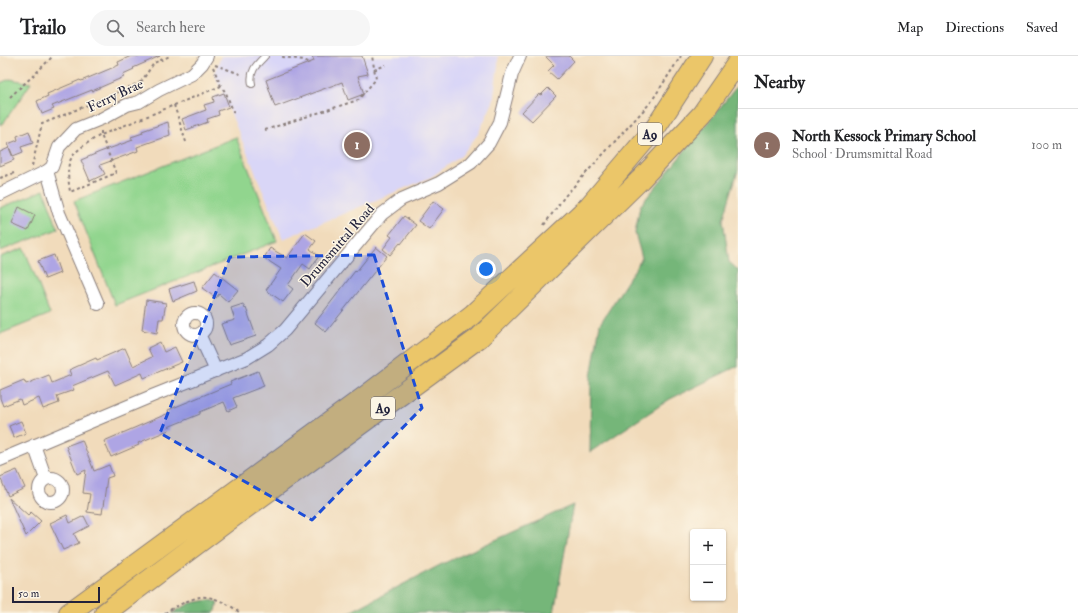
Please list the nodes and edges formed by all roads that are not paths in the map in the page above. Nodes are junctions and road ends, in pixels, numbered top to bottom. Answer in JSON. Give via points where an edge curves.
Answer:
{"nodes":[{"id":1,"x":208,"y":56,"type":"edge"},
{"id":2,"x":265,"y":56,"type":"edge"},
{"id":3,"x":520,"y":56,"type":"edge"},
{"id":4,"x":702,"y":56,"type":"edge"},
{"id":5,"x":727,"y":56,"type":"edge"},
{"id":6,"x":738,"y":62,"type":"edge"},
{"id":7,"x":251,"y":81,"type":"road end"},
{"id":8,"x":47,"y":171,"type":"junction"},
{"id":9,"x":640,"y":180,"type":"junction"},
{"id":10,"x":0,"y":194,"type":"edge"},
{"id":11,"x":98,"y":304,"type":"dead end"},
{"id":12,"x":199,"y":334,"type":"dead end"},
{"id":13,"x":216,"y":371,"type":"junction"},
{"id":14,"x":34,"y":445,"type":"junction"},
{"id":15,"x":0,"y":460,"type":"edge"},
{"id":16,"x":46,"y":479,"type":"dead end"},
{"id":17,"x":68,"y":613,"type":"edge"},
{"id":18,"x":105,"y":613,"type":"edge"}],
"edges":[{"from":1,"to":8,"type":"street","name":"Ferry Brae","via":[[192,74],[139,102],[76,129],[59,147],[52,167]]},
{"from":2,"to":7,"type":"lane","via":[[252,72]]},
{"from":3,"to":13,"type":"street","name":"Drumsmittal Road","via":[[512,74],[500,122],[489,143],[471,164],[439,183],[402,199],[382,214],[285,330],[247,358]]},
{"from":4,"to":17,"type":"highway","number":"A9","via":[[656,127],[589,206],[472,315]]},
{"from":5,"to":9,"type":"highway","number":"A9"},
{"from":6,"to":9,"type":"highway","number":"A9","via":[[702,114]]},
{"from":8,"to":10,"type":"street"},
{"from":8,"to":11,"type":"street","via":[[59,213]]},
{"from":9,"to":18,"type":"highway","number":"A9","via":[[480,337]]},
{"from":12,"to":13,"type":"street"},
{"from":13,"to":14,"type":"street","name":"Drumsmittal Road"},
{"from":14,"to":15,"type":"street","name":"Drumsmittal Road"},
{"from":14,"to":16,"type":"street"}]}
